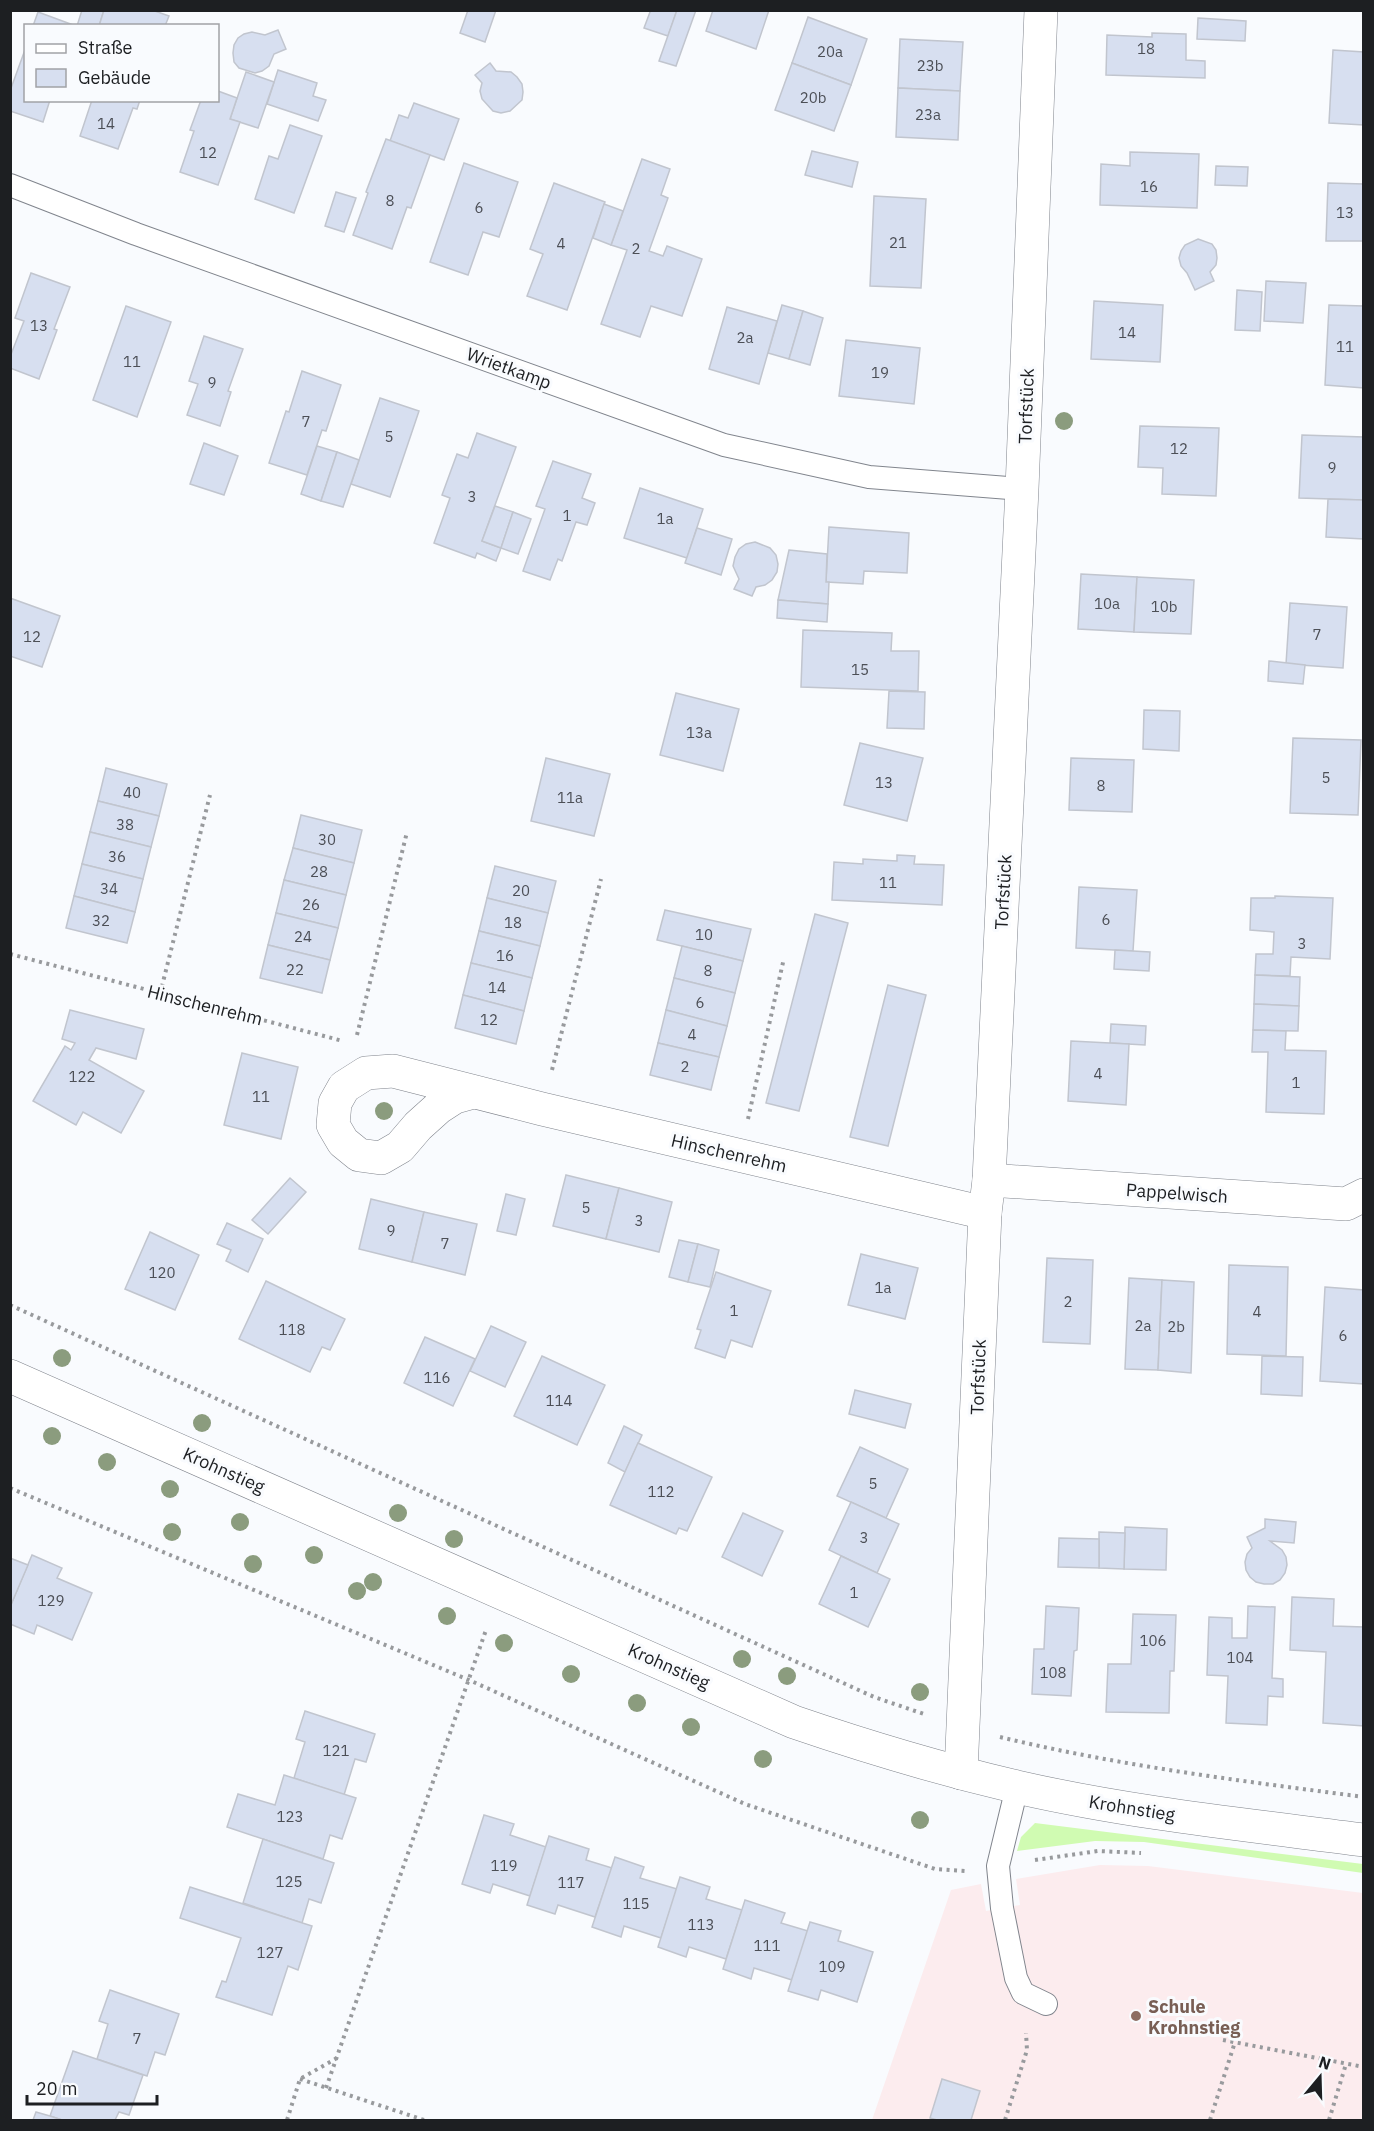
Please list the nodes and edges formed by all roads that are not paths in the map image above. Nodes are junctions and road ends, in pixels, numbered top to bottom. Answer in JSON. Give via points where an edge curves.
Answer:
{"nodes":[{"id":1,"x":1041,"y":10,"type":"edge"},
{"id":2,"x":10,"y":185,"type":"edge"},
{"id":3,"x":1022,"y":489,"type":"junction"},
{"id":4,"x":473,"y":1092,"type":"junction"},
{"id":5,"x":989,"y":1180,"type":"junction"},
{"id":6,"x":1364,"y":1195,"type":"edge"},
{"id":7,"x":985,"y":1213,"type":"junction"},
{"id":8,"x":10,"y":1376,"type":"edge"},
{"id":9,"x":961,"y":1773,"type":"junction"},
{"id":10,"x":1017,"y":1787,"type":"junction"},
{"id":11,"x":1364,"y":1840,"type":"edge"},
{"id":12,"x":1046,"y":2004,"type":"dead end"}],
"edges":[{"from":1,"to":3,"type":"street","name":"Torfstück"},
{"from":2,"to":3,"type":"lane","name":"Wrietkamp","via":[[724,445],[869,477]]},
{"from":3,"to":5,"type":"street","name":"Torfstück"},
{"from":4,"to":4,"type":"street","name":"Hinschenrehm","via":[[393,1071],[366,1073],[344,1086],[334,1103],[333,1125],[343,1142],[359,1155],[381,1158],[400,1147],[438,1108]]},
{"from":4,"to":7,"type":"street","name":"Hinschenrehm"},
{"from":5,"to":6,"type":"street","name":"Pappelwisch","via":[[1346,1204]]},
{"from":5,"to":7,"type":"street","name":"Torfstück"},
{"from":7,"to":9,"type":"street","name":"Torfstück"},
{"from":8,"to":9,"type":"street","name":"Krohnstieg","via":[[794,1722],[880,1752]]},
{"from":9,"to":10,"type":"street","name":"Krohnstieg"},
{"from":10,"to":11,"type":"street","name":"Krohnstieg","via":[[1177,1815]]},
{"from":10,"to":12,"type":"lane","via":[[998,1866],[1002,1908],[1016,1978],[1023,1993]]}]}
